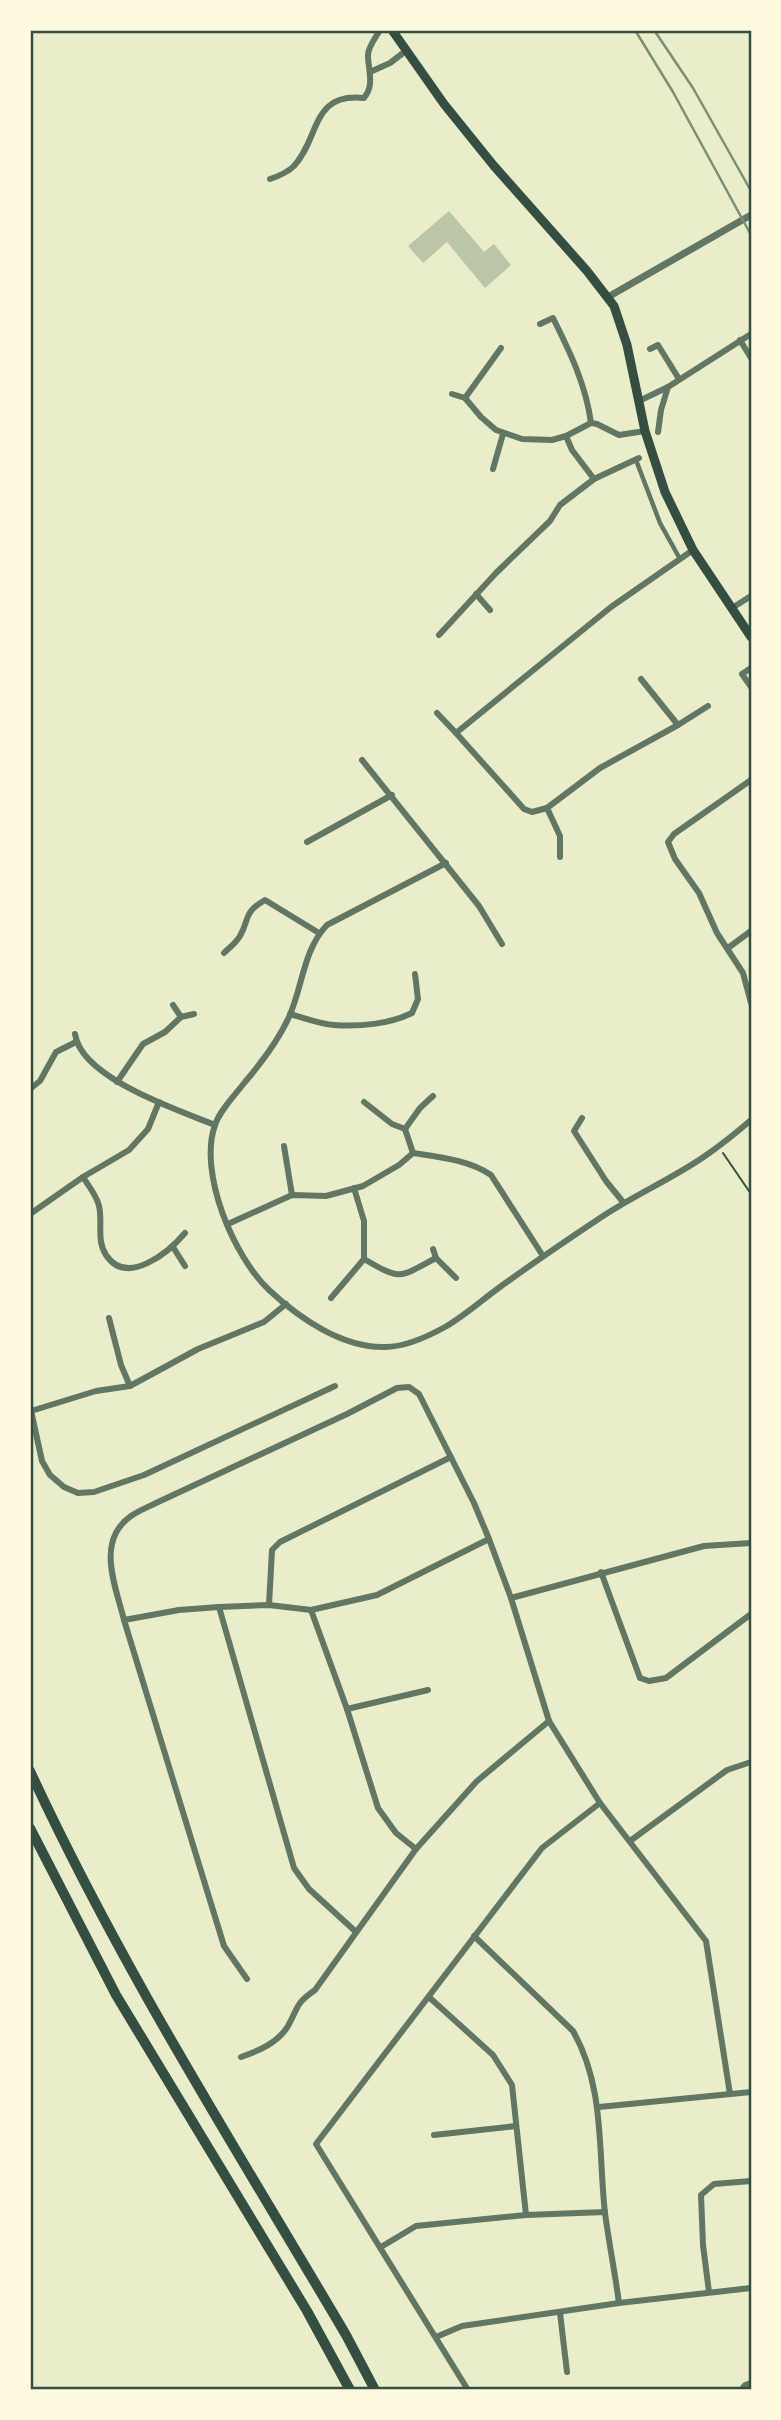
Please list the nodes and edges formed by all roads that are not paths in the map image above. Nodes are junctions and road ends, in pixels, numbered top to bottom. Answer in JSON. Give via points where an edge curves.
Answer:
{"nodes":[{"id":1,"x":380,"y":30,"type":"edge"},
{"id":2,"x":392,"y":30,"type":"edge"},
{"id":3,"x":407,"y":50,"type":"junction"},
{"id":4,"x":370,"y":72,"type":"junction"},
{"id":5,"x":270,"y":179,"type":"dead end"},
{"id":6,"x":751,"y":215,"type":"edge"},
{"id":7,"x":608,"y":297,"type":"junction"},
{"id":8,"x":540,"y":324,"type":"dead end"},
{"id":9,"x":751,"y":334,"type":"edge"},
{"id":10,"x":740,"y":340,"type":"junction"},
{"id":11,"x":501,"y":348,"type":"dead end"},
{"id":12,"x":650,"y":349,"type":"dead end"},
{"id":13,"x":751,"y":358,"type":"edge"},
{"id":14,"x":679,"y":379,"type":"junction"},
{"id":15,"x":668,"y":387,"type":"junction"},
{"id":16,"x":452,"y":394,"type":"dead end"},
{"id":17,"x":464,"y":398,"type":"junction"},
{"id":18,"x":639,"y":401,"type":"junction"},
{"id":19,"x":591,"y":423,"type":"junction"},
{"id":20,"x":645,"y":431,"type":"junction"},
{"id":21,"x":659,"y":432,"type":"dead end"},
{"id":22,"x":503,"y":434,"type":"junction"},
{"id":23,"x":566,"y":436,"type":"junction"},
{"id":24,"x":638,"y":459,"type":"joint"},
{"id":25,"x":493,"y":469,"type":"dead end"},
{"id":26,"x":594,"y":479,"type":"junction"},
{"id":27,"x":693,"y":550,"type":"junction"},
{"id":28,"x":680,"y":559,"type":"junction"},
{"id":29,"x":476,"y":594,"type":"junction"},
{"id":30,"x":751,"y":596,"type":"edge"},
{"id":31,"x":732,"y":608,"type":"junction"},
{"id":32,"x":490,"y":610,"type":"dead end"},
{"id":33,"x":439,"y":635,"type":"dead end"},
{"id":34,"x":751,"y":636,"type":"edge"},
{"id":35,"x":751,"y":668,"type":"edge"},
{"id":36,"x":641,"y":679,"type":"dead end"},
{"id":37,"x":751,"y":687,"type":"edge"},
{"id":38,"x":708,"y":706,"type":"dead end"},
{"id":39,"x":437,"y":713,"type":"dead end"},
{"id":40,"x":678,"y":725,"type":"junction"},
{"id":41,"x":456,"y":733,"type":"junction"},
{"id":42,"x":362,"y":760,"type":"dead end"},
{"id":43,"x":751,"y":780,"type":"edge"},
{"id":44,"x":391,"y":795,"type":"junction"},
{"id":45,"x":547,"y":808,"type":"junction"},
{"id":46,"x":307,"y":842,"type":"dead end"},
{"id":47,"x":560,"y":857,"type":"dead end"},
{"id":48,"x":446,"y":863,"type":"junction"},
{"id":49,"x":751,"y":931,"type":"edge"},
{"id":50,"x":319,"y":933,"type":"junction"},
{"id":51,"x":502,"y":944,"type":"dead end"},
{"id":52,"x":728,"y":948,"type":"junction"},
{"id":53,"x":224,"y":953,"type":"dead end"},
{"id":54,"x":415,"y":974,"type":"dead end"},
{"id":55,"x":751,"y":1003,"type":"edge"},
{"id":56,"x":173,"y":1005,"type":"dead end"},
{"id":57,"x":194,"y":1014,"type":"dead end"},
{"id":58,"x":290,"y":1014,"type":"junction"},
{"id":59,"x":181,"y":1017,"type":"junction"},
{"id":60,"x":117,"y":1082,"type":"junction"},
{"id":61,"x":30,"y":1089,"type":"edge"},
{"id":62,"x":433,"y":1096,"type":"dead end"},
{"id":63,"x":159,"y":1102,"type":"junction"},
{"id":64,"x":364,"y":1102,"type":"dead end"},
{"id":65,"x":582,"y":1118,"type":"dead end"},
{"id":66,"x":751,"y":1121,"type":"edge"},
{"id":67,"x":215,"y":1125,"type":"junction"},
{"id":68,"x":405,"y":1129,"type":"junction"},
{"id":69,"x":284,"y":1146,"type":"dead end"},
{"id":70,"x":413,"y":1153,"type":"junction"},
{"id":71,"x":83,"y":1177,"type":"junction"},
{"id":72,"x":354,"y":1188,"type":"junction"},
{"id":73,"x":292,"y":1195,"type":"junction"},
{"id":74,"x":624,"y":1202,"type":"junction"},
{"id":75,"x":30,"y":1214,"type":"edge"},
{"id":76,"x":228,"y":1224,"type":"junction"},
{"id":77,"x":185,"y":1233,"type":"dead end"},
{"id":78,"x":173,"y":1247,"type":"junction"},
{"id":79,"x":433,"y":1249,"type":"dead end"},
{"id":80,"x":543,"y":1256,"type":"junction"},
{"id":81,"x":436,"y":1258,"type":"junction"},
{"id":82,"x":364,"y":1259,"type":"junction"},
{"id":83,"x":185,"y":1266,"type":"dead end"},
{"id":84,"x":456,"y":1278,"type":"dead end"},
{"id":85,"x":331,"y":1298,"type":"dead end"},
{"id":86,"x":286,"y":1304,"type":"junction"},
{"id":87,"x":109,"y":1318,"type":"dead end"},
{"id":88,"x":130,"y":1385,"type":"junction"},
{"id":89,"x":335,"y":1386,"type":"dead end"},
{"id":90,"x":31,"y":1408,"type":"edge"},
{"id":91,"x":451,"y":1457,"type":"junction"},
{"id":92,"x":489,"y":1539,"type":"junction"},
{"id":93,"x":751,"y":1543,"type":"edge"},
{"id":94,"x":601,"y":1572,"type":"junction"},
{"id":95,"x":511,"y":1598,"type":"junction"},
{"id":96,"x":269,"y":1605,"type":"junction"},
{"id":97,"x":219,"y":1607,"type":"junction"},
{"id":98,"x":311,"y":1610,"type":"junction"},
{"id":99,"x":751,"y":1614,"type":"edge"},
{"id":100,"x":124,"y":1620,"type":"junction"},
{"id":101,"x":428,"y":1690,"type":"dead end"},
{"id":102,"x":347,"y":1709,"type":"junction"},
{"id":103,"x":549,"y":1721,"type":"junction"},
{"id":104,"x":751,"y":1762,"type":"edge"},
{"id":105,"x":30,"y":1771,"type":"edge"},
{"id":106,"x":600,"y":1803,"type":"junction"},
{"id":107,"x":30,"y":1828,"type":"edge"},
{"id":108,"x":630,"y":1841,"type":"junction"},
{"id":109,"x":416,"y":1849,"type":"junction"},
{"id":110,"x":355,"y":1931,"type":"junction"},
{"id":111,"x":474,"y":1936,"type":"junction"},
{"id":112,"x":247,"y":1979,"type":"dead end"},
{"id":113,"x":430,"y":1998,"type":"junction"},
{"id":114,"x":241,"y":2057,"type":"dead end"},
{"id":115,"x":751,"y":2092,"type":"edge"},
{"id":116,"x":730,"y":2094,"type":"junction"},
{"id":117,"x":598,"y":2106,"type":"junction"},
{"id":118,"x":516,"y":2126,"type":"junction"},
{"id":119,"x":434,"y":2135,"type":"dead end"},
{"id":120,"x":751,"y":2181,"type":"edge"},
{"id":121,"x":605,"y":2213,"type":"junction"},
{"id":122,"x":526,"y":2215,"type":"junction"},
{"id":123,"x":381,"y":2247,"type":"junction"},
{"id":124,"x":751,"y":2288,"type":"edge"},
{"id":125,"x":709,"y":2292,"type":"junction"},
{"id":126,"x":619,"y":2303,"type":"junction"},
{"id":127,"x":560,"y":2313,"type":"junction"},
{"id":128,"x":436,"y":2337,"type":"junction"},
{"id":129,"x":567,"y":2372,"type":"dead end"},
{"id":130,"x":751,"y":2383,"type":"edge"},
{"id":131,"x":350,"y":2390,"type":"edge"},
{"id":132,"x":375,"y":2390,"type":"edge"},
{"id":133,"x":468,"y":2390,"type":"edge"},
{"id":134,"x":741,"y":2390,"type":"edge"}],
"edges":[{"from":1,"to":4,"type":"street","via":[[368,52]]},
{"from":2,"to":3,"type":"main road"},
{"from":3,"to":4,"type":"street"},
{"from":3,"to":7,"type":"main road","via":[[494,166]]},
{"from":4,"to":5,"type":"street","via":[[364,98],[331,103],[312,129],[296,164]]},
{"from":6,"to":7,"type":"street"},
{"from":7,"to":18,"type":"main road","via":[[620,319]]},
{"from":8,"to":19,"type":"street","via":[[553,318],[565,340],[576,363]]},
{"from":9,"to":10,"type":"street"},
{"from":10,"to":13,"type":"street"},
{"from":10,"to":14,"type":"street"},
{"from":11,"to":17,"type":"street"},
{"from":12,"to":14,"type":"street","via":[[658,345]]},
{"from":14,"to":15,"type":"street"},
{"from":15,"to":18,"type":"street"},
{"from":15,"to":21,"type":"street"},
{"from":16,"to":17,"type":"street"},
{"from":17,"to":22,"type":"street"},
{"from":18,"to":20,"type":"main road"},
{"from":19,"to":20,"type":"street","via":[[619,435]]},
{"from":19,"to":23,"type":"street"},
{"from":20,"to":27,"type":"main road","via":[[665,492]]},
{"from":22,"to":23,"type":"street","via":[[537,441]]},
{"from":22,"to":25,"type":"street"},
{"from":23,"to":26,"type":"street"},
{"from":24,"to":26,"type":"street"},
{"from":24,"to":28,"type":"street","via":[[660,523]]},
{"from":26,"to":29,"type":"street","via":[[560,505],[550,522]]},
{"from":27,"to":28,"type":"street"},
{"from":27,"to":31,"type":"main road"},
{"from":28,"to":41,"type":"street","via":[[611,607]]},
{"from":29,"to":32,"type":"street"},
{"from":29,"to":33,"type":"street"},
{"from":30,"to":31,"type":"street"},
{"from":31,"to":34,"type":"main road"},
{"from":35,"to":37,"type":"street","via":[[742,674]]},
{"from":36,"to":40,"type":"street"},
{"from":38,"to":40,"type":"street"},
{"from":39,"to":41,"type":"street"},
{"from":40,"to":45,"type":"street","via":[[600,768]]},
{"from":41,"to":45,"type":"street","via":[[524,809]]},
{"from":42,"to":44,"type":"street"},
{"from":43,"to":52,"type":"street","via":[[668,842]]},
{"from":44,"to":46,"type":"street"},
{"from":44,"to":48,"type":"street"},
{"from":45,"to":47,"type":"street","via":[[560,836]]},
{"from":48,"to":50,"type":"street"},
{"from":48,"to":51,"type":"street"},
{"from":49,"to":52,"type":"street"},
{"from":50,"to":53,"type":"street","via":[[265,900],[254,906],[239,938]]},
{"from":50,"to":58,"type":"street"},
{"from":52,"to":55,"type":"street","via":[[743,973]]},
{"from":54,"to":58,"type":"street","via":[[418,999],[412,1013],[401,1018],[333,1026]]},
{"from":56,"to":59,"type":"street"},
{"from":57,"to":59,"type":"street"},
{"from":58,"to":67,"type":"street","via":[[275,1044]]},
{"from":59,"to":60,"type":"street","via":[[166,1032],[143,1044]]},
{"from":60,"to":61,"type":"street","via":[[98,1069],[75,1038],[55,1052],[40,1081]]},
{"from":60,"to":63,"type":"street"},
{"from":62,"to":68,"type":"street"},
{"from":63,"to":67,"type":"street"},
{"from":63,"to":71,"type":"street","via":[[148,1129],[130,1150]]},
{"from":64,"to":68,"type":"street"},
{"from":65,"to":74,"type":"street","via":[[574,1131]]},
{"from":66,"to":74,"type":"street","via":[[705,1156]]},
{"from":67,"to":76,"type":"street","via":[[210,1156],[214,1189]]},
{"from":68,"to":70,"type":"street"},
{"from":69,"to":73,"type":"street"},
{"from":70,"to":72,"type":"street"},
{"from":70,"to":80,"type":"street","via":[[468,1164],[491,1175]]},
{"from":71,"to":75,"type":"street"},
{"from":71,"to":78,"type":"street","via":[[99,1205],[106,1256],[127,1268],[141,1266]]},
{"from":72,"to":73,"type":"street","via":[[326,1196]]},
{"from":72,"to":82,"type":"street","via":[[364,1221]]},
{"from":73,"to":76,"type":"street"},
{"from":74,"to":80,"type":"street"},
{"from":76,"to":86,"type":"street","via":[[251,1268]]},
{"from":77,"to":78,"type":"street"},
{"from":78,"to":83,"type":"street"},
{"from":79,"to":81,"type":"street"},
{"from":80,"to":86,"type":"street","via":[[445,1327],[413,1342],[384,1347],[354,1342],[321,1330]]},
{"from":81,"to":82,"type":"street","via":[[406,1274],[392,1275]]},
{"from":81,"to":84,"type":"street"},
{"from":82,"to":85,"type":"street"},
{"from":86,"to":88,"type":"street","via":[[264,1322],[198,1349]]},
{"from":87,"to":88,"type":"street"},
{"from":88,"to":90,"type":"street"},
{"from":89,"to":90,"type":"street","via":[[144,1475],[94,1492],[78,1493],[50,1475],[42,1461]]},
{"from":91,"to":92,"type":"street"},
{"from":91,"to":96,"type":"street","via":[[280,1542],[272,1550]]},
{"from":91,"to":100,"type":"street","via":[[419,1394],[409,1387],[397,1388],[129,1517],[114,1534],[110,1558]]},
{"from":92,"to":95,"type":"street"},
{"from":92,"to":98,"type":"street","via":[[377,1595]]},
{"from":93,"to":94,"type":"street","via":[[704,1546]]},
{"from":94,"to":95,"type":"street"},
{"from":94,"to":99,"type":"street","via":[[640,1678],[649,1681],[666,1678]]},
{"from":95,"to":103,"type":"street"},
{"from":96,"to":97,"type":"street"},
{"from":96,"to":98,"type":"street"},
{"from":97,"to":100,"type":"street"},
{"from":97,"to":110,"type":"street","via":[[294,1868],[309,1889]]},
{"from":98,"to":102,"type":"street"},
{"from":100,"to":112,"type":"street","via":[[224,1946]]},
{"from":101,"to":102,"type":"street"},
{"from":102,"to":109,"type":"street","via":[[378,1808],[396,1833]]},
{"from":103,"to":106,"type":"street"},
{"from":103,"to":109,"type":"street","via":[[477,1781]]},
{"from":104,"to":108,"type":"street","via":[[727,1770]]},
{"from":105,"to":132,"type":"highway","via":[[138,1985],[340,2323]]},
{"from":106,"to":108,"type":"street"},
{"from":106,"to":111,"type":"street","via":[[542,1848]]},
{"from":107,"to":131,"type":"highway","via":[[116,1995]]},
{"from":108,"to":116,"type":"street","via":[[706,1941]]},
{"from":109,"to":110,"type":"street"},
{"from":110,"to":114,"type":"street","via":[[315,1990],[298,2002],[286,2028],[265,2048]]},
{"from":111,"to":113,"type":"street"},
{"from":111,"to":117,"type":"street","via":[[573,2031],[587,2061]]},
{"from":113,"to":118,"type":"street","via":[[493,2056],[512,2085]]},
{"from":113,"to":123,"type":"street","via":[[316,2144]]},
{"from":115,"to":116,"type":"street"},
{"from":116,"to":117,"type":"street"},
{"from":117,"to":121,"type":"street"},
{"from":118,"to":119,"type":"street"},
{"from":118,"to":122,"type":"street"},
{"from":120,"to":125,"type":"street","via":[[714,2184],[701,2195]]},
{"from":121,"to":122,"type":"street"},
{"from":121,"to":126,"type":"street"},
{"from":122,"to":123,"type":"street","via":[[416,2226]]},
{"from":123,"to":128,"type":"street"},
{"from":124,"to":125,"type":"street"},
{"from":125,"to":126,"type":"street"},
{"from":126,"to":127,"type":"street"},
{"from":127,"to":128,"type":"street","via":[[462,2326]]},
{"from":127,"to":129,"type":"street"},
{"from":128,"to":133,"type":"street"},
{"from":130,"to":134,"type":"street"}]}
